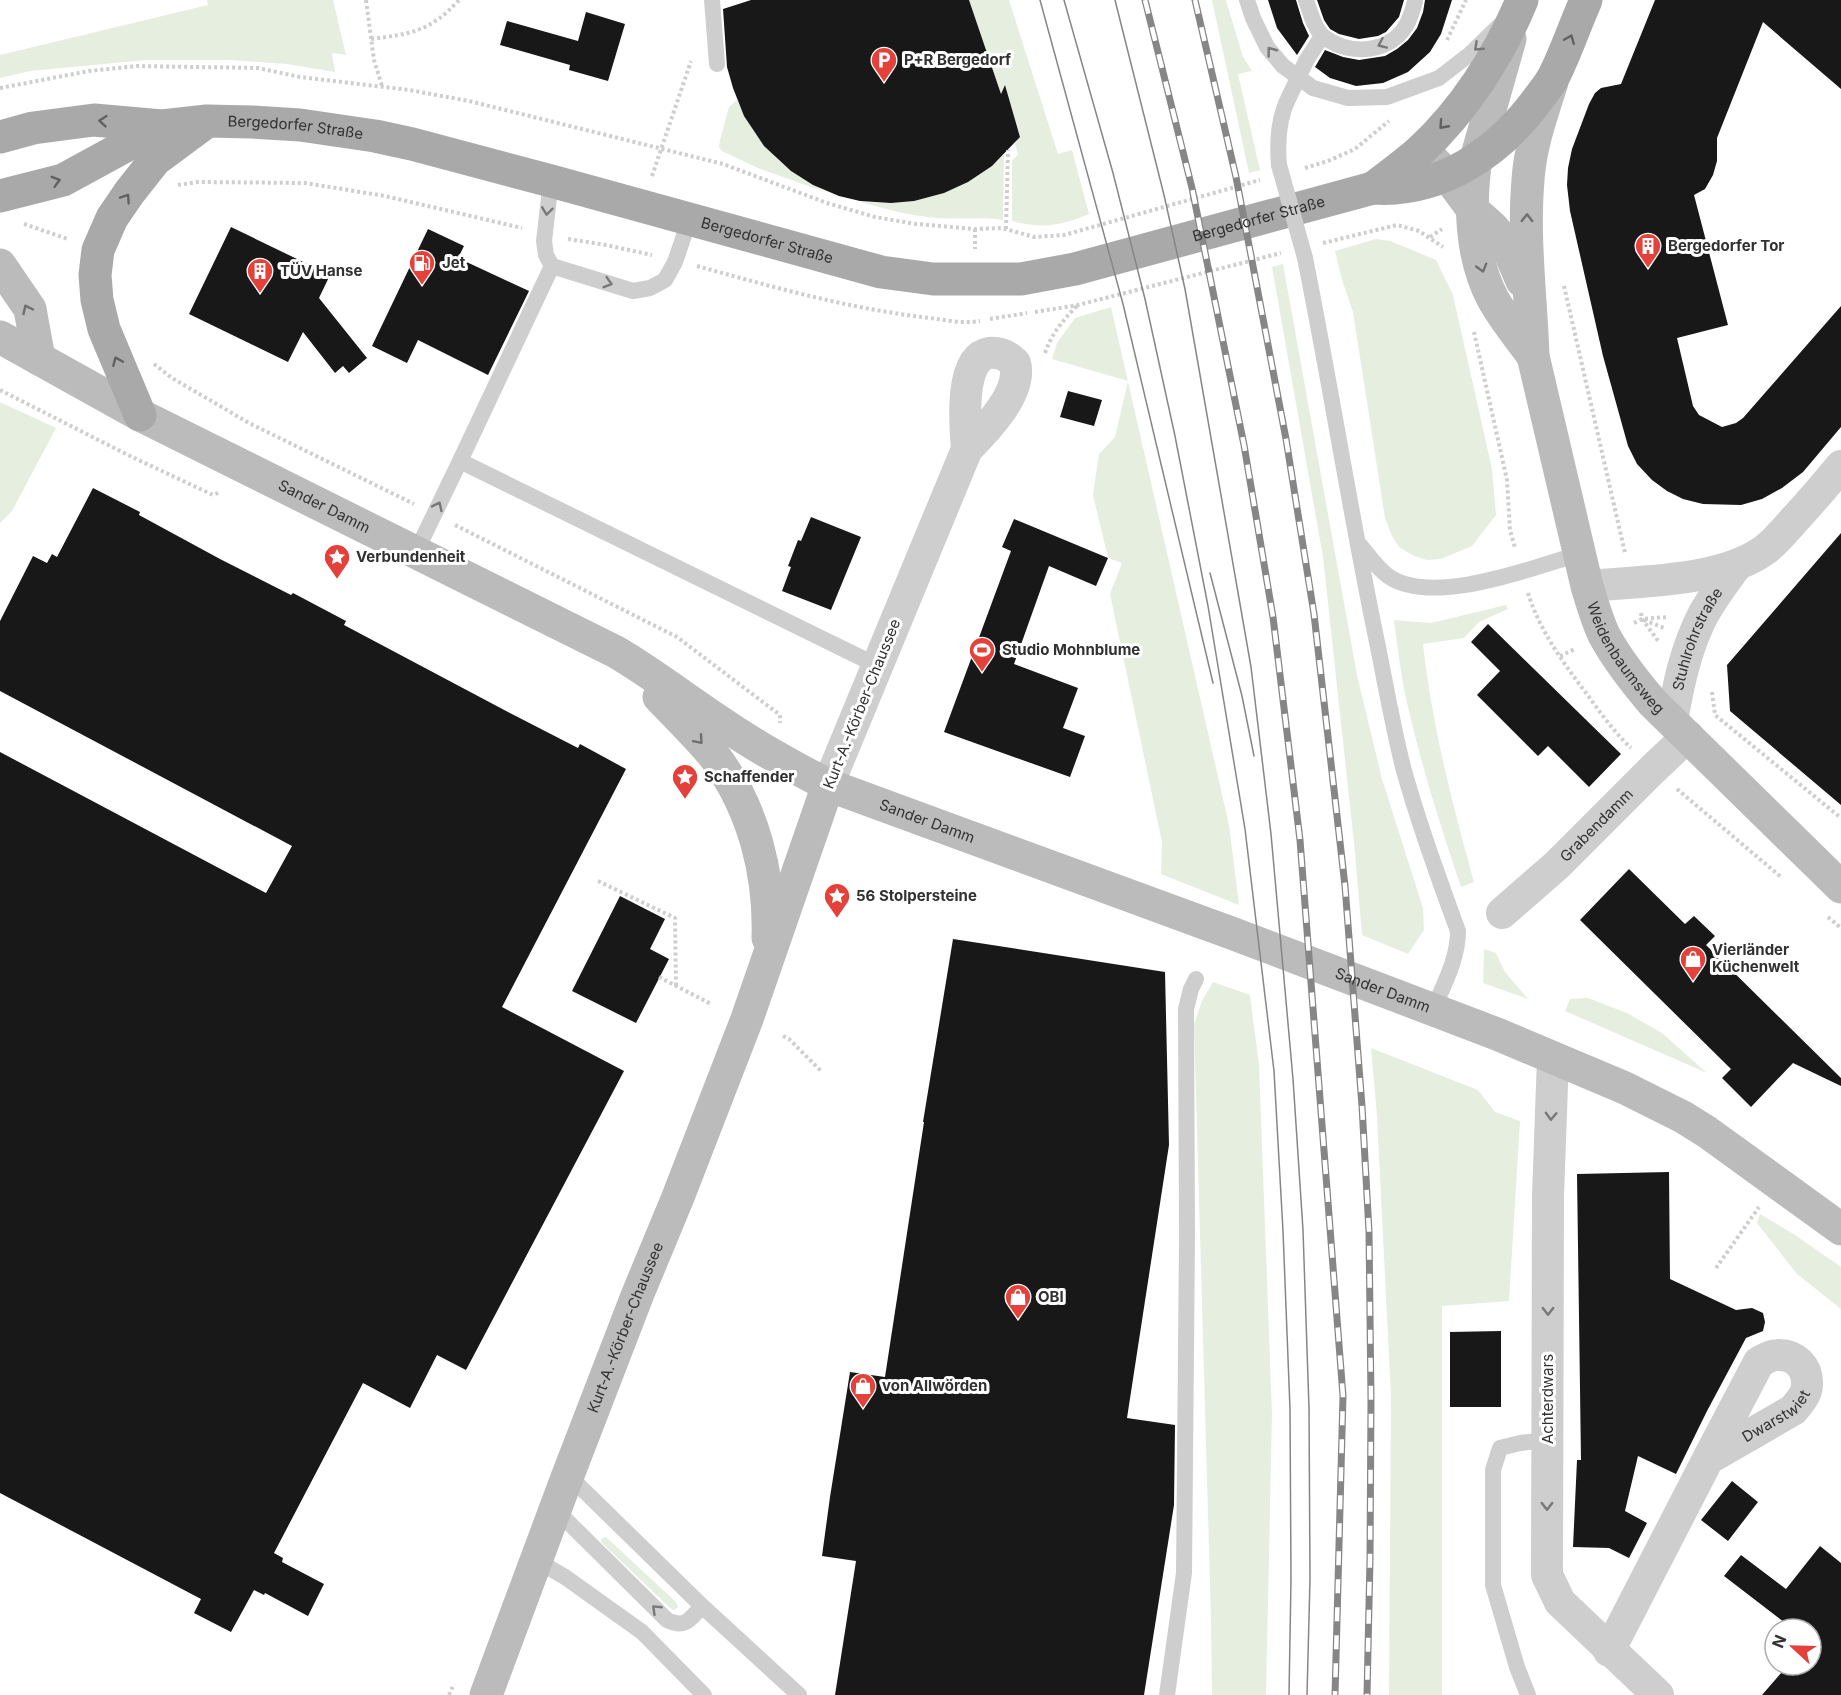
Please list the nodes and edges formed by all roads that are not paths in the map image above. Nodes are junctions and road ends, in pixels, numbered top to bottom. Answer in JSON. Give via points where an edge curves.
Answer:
{"nodes":[{"id":1,"x":712,"y":0,"type":"edge"},
{"id":2,"x":1247,"y":0,"type":"edge"},
{"id":3,"x":1306,"y":0,"type":"edge"},
{"id":4,"x":1414,"y":0,"type":"edge"},
{"id":5,"x":1586,"y":0,"type":"edge"},
{"id":6,"x":1521,"y":3,"type":"edge"},
{"id":7,"x":1322,"y":36,"type":"junction"},
{"id":8,"x":717,"y":64,"type":"dead end"},
{"id":9,"x":1554,"y":78,"type":"junction"},
{"id":10,"x":207,"y":121,"type":"junction"},
{"id":11,"x":162,"y":126,"type":"junction"},
{"id":12,"x":0,"y":137,"type":"edge"},
{"id":13,"x":1422,"y":149,"type":"junction"},
{"id":14,"x":1476,"y":159,"type":"junction"},
{"id":15,"x":1447,"y":175,"type":"junction"},
{"id":16,"x":551,"y":181,"type":"junction"},
{"id":17,"x":1373,"y":188,"type":"junction"},
{"id":18,"x":0,"y":196,"type":"edge"},
{"id":19,"x":1473,"y":210,"type":"junction"},
{"id":20,"x":690,"y":218,"type":"junction"},
{"id":21,"x":0,"y":265,"type":"edge"},
{"id":22,"x":552,"y":266,"type":"junction"},
{"id":23,"x":1532,"y":318,"type":"junction"},
{"id":24,"x":0,"y":337,"type":"edge"},
{"id":25,"x":1533,"y":356,"type":"junction"},
{"id":26,"x":39,"y":359,"type":"junction"},
{"id":27,"x":140,"y":415,"type":"junction"},
{"id":28,"x":967,"y":449,"type":"dead end"},
{"id":29,"x":460,"y":461,"type":"junction"},
{"id":30,"x":1841,"y":466,"type":"edge"},
{"id":31,"x":1357,"y":541,"type":"junction"},
{"id":32,"x":416,"y":552,"type":"junction"},
{"id":33,"x":1579,"y":554,"type":"junction"},
{"id":34,"x":1737,"y":565,"type":"junction"},
{"id":35,"x":1587,"y":586,"type":"junction"},
{"id":36,"x":616,"y":652,"type":"junction"},
{"id":37,"x":876,"y":665,"type":"junction"},
{"id":38,"x":1680,"y":729,"type":"junction"},
{"id":39,"x":828,"y":785,"type":"junction"},
{"id":40,"x":1833,"y":901,"type":"edge"},
{"id":41,"x":1502,"y":913,"type":"dead end"},
{"id":42,"x":767,"y":962,"type":"junction"},
{"id":43,"x":1196,"y":979,"type":"dead end"},
{"id":44,"x":1433,"y":1010,"type":"junction"},
{"id":45,"x":1553,"y":1057,"type":"junction"},
{"id":46,"x":1841,"y":1229,"type":"edge"},
{"id":47,"x":1548,"y":1440,"type":"junction"},
{"id":48,"x":1708,"y":1460,"type":"dead end"},
{"id":49,"x":568,"y":1475,"type":"junction"},
{"id":50,"x":555,"y":1509,"type":"junction"},
{"id":51,"x":536,"y":1560,"type":"junction"},
{"id":52,"x":702,"y":1606,"type":"junction"},
{"id":53,"x":1609,"y":1651,"type":"junction"},
{"id":54,"x":486,"y":1695,"type":"edge"},
{"id":55,"x":704,"y":1695,"type":"edge"},
{"id":56,"x":799,"y":1695,"type":"edge"},
{"id":57,"x":1167,"y":1695,"type":"edge"},
{"id":58,"x":1528,"y":1695,"type":"edge"},
{"id":59,"x":1658,"y":1695,"type":"edge"}],
"edges":[{"from":1,"to":8,"type":"lane"},
{"from":6,"to":2,"type":"lane","one_way":true,"via":[[1470,54],[1439,78],[1387,97],[1348,98],[1313,88],[1283,66],[1267,47]]},
{"from":3,"to":7,"type":"lane"},
{"from":4,"to":7,"type":"lane","one_way":true,"via":[[1404,29],[1388,44],[1370,50],[1350,48]]},
{"from":9,"to":5,"type":"main road","name":"Bergedorfer Straße","one_way":true},
{"from":6,"to":13,"type":"main road","name":"Bergedorfer Straße","one_way":true,"via":[[1478,82]]},
{"from":6,"to":14,"type":"main road"},
{"from":7,"to":31,"type":"lane","bridge":true,"via":[[1283,108],[1275,171],[1305,258]]},
{"from":9,"to":14,"type":"main road","name":"Bergedorfer Straße","via":[[1515,128]]},
{"from":23,"to":9,"type":"main road","name":"Weidenbaumsweg","one_way":true,"via":[[1526,266],[1528,180],[1538,127]]},
{"from":10,"to":11,"type":"main road","name":"Bergedorfer Straße"},
{"from":10,"to":16,"type":"main road","name":"Bergedorfer Straße","via":[[300,125],[375,136]]},
{"from":27,"to":10,"type":"main road","one_way":true,"via":[[104,329],[95,275],[99,250],[112,218],[155,160]]},
{"from":11,"to":12,"type":"main road","name":"Bergedorfer Straße","one_way":true,"via":[[94,120]]},
{"from":18,"to":11,"type":"main road","name":"Bergedorfer Straße","one_way":true,"via":[[63,180]]},
{"from":13,"to":15,"type":"main road","name":"Weidenbaumsweg"},
{"from":13,"to":17,"type":"main road","name":"Bergedorfer Straße"},
{"from":14,"to":15,"type":"main road","name":"Bergedorfer Straße"},
{"from":14,"to":19,"type":"main road"},
{"from":15,"to":17,"type":"main road","name":"Bergedorfer Straße","via":[[1410,187]]},
{"from":15,"to":19,"type":"main road","name":"Weidenbaumsweg"},
{"from":16,"to":20,"type":"main road","name":"Bergedorfer Straße"},
{"from":16,"to":22,"type":"lane","one_way":true,"via":[[544,241]]},
{"from":17,"to":20,"type":"main road","name":"Bergedorfer Straße","via":[[1075,269],[1021,279],[959,280],[880,272]]},
{"from":19,"to":23,"type":"main road","name":"Weidenbaumsweg","via":[[1493,228],[1513,256]]},
{"from":19,"to":25,"type":"main road","name":"Weidenbaumsweg","one_way":true,"via":[[1477,250],[1486,281],[1505,318]]},
{"from":22,"to":20,"type":"lane","one_way":true,"via":[[633,291],[650,288],[665,280]]},
{"from":26,"to":21,"type":"main road","one_way":true,"via":[[30,309]]},
{"from":22,"to":29,"type":"lane"},
{"from":23,"to":25,"type":"main road","name":"Weidenbaumsweg"},
{"from":24,"to":26,"type":"main road","name":"Sander Damm"},
{"from":25,"to":33,"type":"main road","name":"Weidenbaumsweg"},
{"from":26,"to":27,"type":"main road","name":"Sander Damm"},
{"from":27,"to":32,"type":"main road","name":"Sander Damm"},
{"from":28,"to":37,"type":"street","name":"Kurt-A.-Körber-Chaussee"},
{"from":32,"to":29,"type":"lane","one_way":true},
{"from":29,"to":37,"type":"lane"},
{"from":30,"to":34,"type":"street","name":"Stuhlrohrstraße","via":[[1780,537]]},
{"from":31,"to":33,"type":"lane","via":[[1390,577],[1434,588],[1473,585]]},
{"from":31,"to":44,"type":"lane","via":[[1403,767],[1458,931],[1454,960]]},
{"from":32,"to":36,"type":"main road","name":"Sander Damm"},
{"from":33,"to":35,"type":"main road","name":"Weidenbaumsweg"},
{"from":34,"to":35,"type":"street","name":"Stuhlrohrstraße","via":[[1697,574]]},
{"from":34,"to":38,"type":"street","name":"Stuhlrohrstraße","via":[[1703,615],[1692,640],[1680,680]]},
{"from":35,"to":38,"type":"main road","name":"Weidenbaumsweg","via":[[1605,636],[1636,683]]},
{"from":36,"to":39,"type":"main road","name":"Sander Damm","via":[[771,756]]},
{"from":36,"to":42,"type":"main road","name":"Kurt-A.-Körber-Chaussee","one_way":true,"via":[[714,757],[736,789],[764,871],[769,911]]},
{"from":37,"to":39,"type":"street","name":"Kurt-A.-Körber-Chaussee"},
{"from":38,"to":40,"type":"main road","name":"Weidenbaumsweg"},
{"from":38,"to":41,"type":"street","name":"Grabendamm","via":[[1653,768],[1557,866]]},
{"from":39,"to":42,"type":"main road","name":"Kurt-A.-Körber-Chaussee"},
{"from":39,"to":44,"type":"main road","name":"Sander Damm"},
{"from":42,"to":49,"type":"main road","name":"Kurt-A.-Körber-Chaussee"},
{"from":43,"to":57,"type":"lane","via":[[1186,1009],[1184,1573]]},
{"from":44,"to":45,"type":"main road","name":"Sander Damm"},
{"from":45,"to":46,"type":"main road","name":"Sander Damm","via":[[1683,1117]]},
{"from":45,"to":47,"type":"street","name":"Achterdwars","one_way":true,"via":[[1548,1196]]},
{"from":47,"to":53,"type":"street","name":"Achterdwars","one_way":true,"via":[[1547,1575],[1560,1602]]},
{"from":47,"to":58,"type":"lane","via":[[1500,1448],[1493,1470],[1493,1585]]},
{"from":48,"to":53,"type":"street"},
{"from":49,"to":50,"type":"main road","name":"Kurt-A.-Körber-Chaussee"},
{"from":49,"to":52,"type":"lane"},
{"from":50,"to":51,"type":"main road","name":"Kurt-A.-Körber-Chaussee"},
{"from":52,"to":50,"type":"lane","one_way":true,"via":[[687,1622],[674,1624],[667,1620]]},
{"from":51,"to":54,"type":"main road","name":"Kurt-A.-Körber-Chaussee"},
{"from":51,"to":55,"type":"lane","via":[[642,1632]]},
{"from":52,"to":56,"type":"lane"},
{"from":53,"to":59,"type":"street","name":"Achterdwars"}]}
